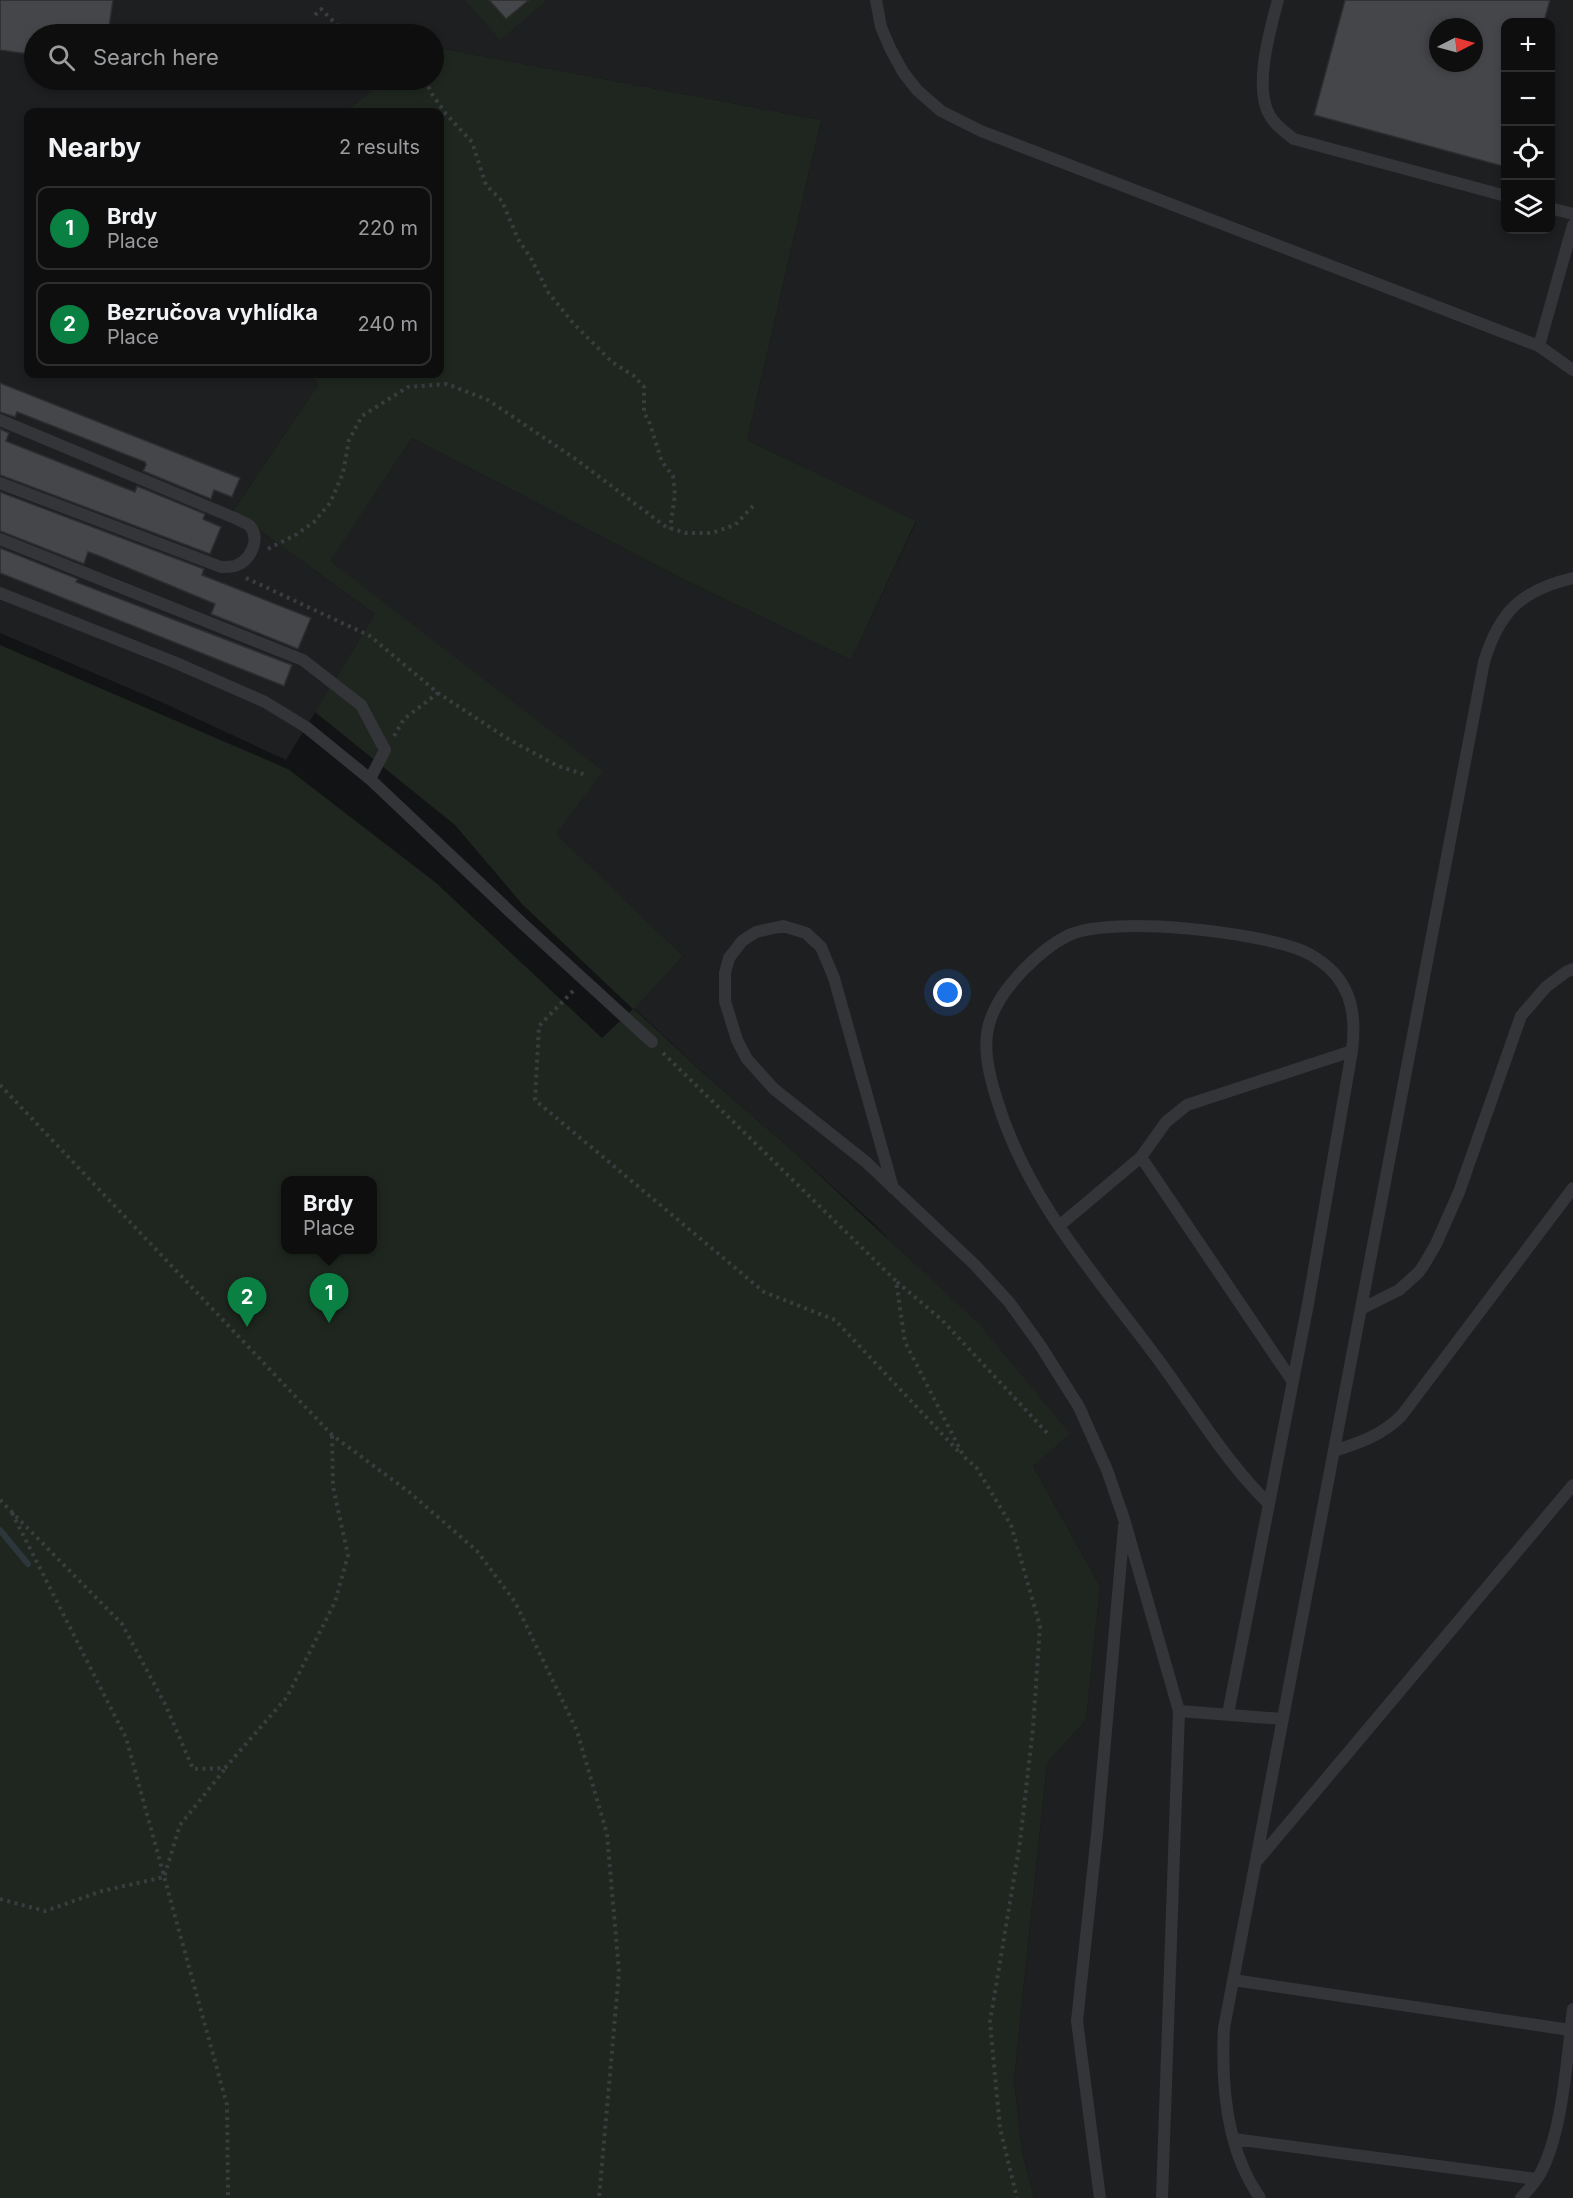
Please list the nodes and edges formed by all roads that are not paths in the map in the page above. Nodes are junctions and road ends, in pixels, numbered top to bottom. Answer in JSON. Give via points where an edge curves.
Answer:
{"nodes":[{"id":1,"x":876,"y":0,"type":"edge"},
{"id":2,"x":1278,"y":0,"type":"edge"},
{"id":3,"x":1501,"y":195,"type":"edge"},
{"id":4,"x":1555,"y":209,"type":"edge"},
{"id":5,"x":1573,"y":214,"type":"edge"},
{"id":6,"x":1573,"y":225,"type":"edge"},
{"id":7,"x":1539,"y":346,"type":"junction"},
{"id":8,"x":1573,"y":370,"type":"edge"},
{"id":9,"x":0,"y":420,"type":"edge"},
{"id":10,"x":0,"y":483,"type":"edge"},
{"id":11,"x":0,"y":539,"type":"edge"},
{"id":12,"x":1573,"y":578,"type":"edge"},
{"id":13,"x":0,"y":593,"type":"edge"},
{"id":14,"x":370,"y":779,"type":"junction"},
{"id":15,"x":1573,"y":969,"type":"edge"},
{"id":16,"x":652,"y":1042,"type":"road end"},
{"id":17,"x":1352,"y":1051,"type":"junction"},
{"id":18,"x":1141,"y":1157,"type":"junction"},
{"id":19,"x":893,"y":1188,"type":"junction"},
{"id":20,"x":1573,"y":1188,"type":"edge"},
{"id":21,"x":1059,"y":1226,"type":"junction"},
{"id":22,"x":1361,"y":1309,"type":"junction"},
{"id":23,"x":1293,"y":1382,"type":"junction"},
{"id":24,"x":1334,"y":1451,"type":"junction"},
{"id":25,"x":1573,"y":1485,"type":"edge"},
{"id":26,"x":1269,"y":1504,"type":"junction"},
{"id":27,"x":1124,"y":1519,"type":"junction"},
{"id":28,"x":1179,"y":1711,"type":"junction"},
{"id":29,"x":1228,"y":1714,"type":"junction"},
{"id":30,"x":1283,"y":1719,"type":"junction"},
{"id":31,"x":1256,"y":1863,"type":"junction"},
{"id":32,"x":1233,"y":1980,"type":"junction"},
{"id":33,"x":1573,"y":2009,"type":"edge"},
{"id":34,"x":1570,"y":2030,"type":"junction"},
{"id":35,"x":1234,"y":2139,"type":"junction"},
{"id":36,"x":1536,"y":2179,"type":"junction"},
{"id":37,"x":1100,"y":2198,"type":"edge"},
{"id":38,"x":1162,"y":2198,"type":"edge"},
{"id":39,"x":1260,"y":2198,"type":"edge"},
{"id":40,"x":1521,"y":2198,"type":"edge"}],
"edges":[{"from":1,"to":7,"type":"lane","via":[[881,27],[903,72],[940,111],[981,131]]},
{"from":2,"to":3,"type":"lane","via":[[1263,95],[1269,114],[1280,129],[1294,139]]},
{"from":4,"to":5,"type":"lane"},
{"from":6,"to":7,"type":"lane"},
{"from":7,"to":8,"type":"lane"},
{"from":9,"to":10,"type":"lane","via":[[237,519],[250,526],[254,546],[248,558],[235,566],[221,567]]},
{"from":11,"to":14,"type":"lane","via":[[303,660],[361,705],[386,750]]},
{"from":12,"to":22,"type":"lane","via":[[1530,593],[1514,605],[1497,627],[1484,662]]},
{"from":13,"to":14,"type":"lane","via":[[265,702],[306,727]]},
{"from":14,"to":16,"type":"lane"},
{"from":15,"to":22,"type":"lane","via":[[1546,987],[1521,1016],[1459,1192],[1425,1263],[1405,1286]]},
{"from":17,"to":18,"type":"lane","via":[[1187,1105],[1166,1122]]},
{"from":17,"to":21,"type":"lane","via":[[1349,998],[1340,980],[1305,952],[1254,938],[1142,926],[1092,928],[1058,941],[1004,993],[990,1018],[987,1045],[993,1087],[1014,1150]]},
{"from":17,"to":23,"type":"lane"},
{"from":18,"to":21,"type":"lane"},
{"from":18,"to":23,"type":"lane"},
{"from":19,"to":19,"type":"lane","via":[[774,1089],[743,1052],[727,1010],[725,973],[729,958],[742,941],[756,932],[791,927],[806,933],[820,947],[834,978]]},
{"from":19,"to":27,"type":"lane","via":[[975,1265],[1009,1302],[1040,1345],[1091,1433]]},
{"from":20,"to":24,"type":"lane","via":[[1394,1424],[1376,1436]]},
{"from":21,"to":26,"type":"lane","via":[[1248,1484]]},
{"from":22,"to":24,"type":"lane"},
{"from":23,"to":26,"type":"lane"},
{"from":24,"to":30,"type":"lane"},
{"from":25,"to":31,"type":"lane"},
{"from":26,"to":29,"type":"lane"},
{"from":27,"to":28,"type":"lane"},
{"from":27,"to":37,"type":"lane","via":[[1098,1834],[1077,2021]]},
{"from":28,"to":29,"type":"lane"},
{"from":28,"to":38,"type":"lane"},
{"from":29,"to":30,"type":"lane"},
{"from":30,"to":31,"type":"lane"},
{"from":31,"to":32,"type":"lane"},
{"from":32,"to":34,"type":"lane"},
{"from":32,"to":35,"type":"lane","via":[[1224,2028],[1223,2070]]},
{"from":33,"to":34,"type":"lane"},
{"from":34,"to":36,"type":"lane","via":[[1554,2132]]},
{"from":35,"to":36,"type":"lane"},
{"from":35,"to":39,"type":"lane"},
{"from":36,"to":40,"type":"lane"}]}
